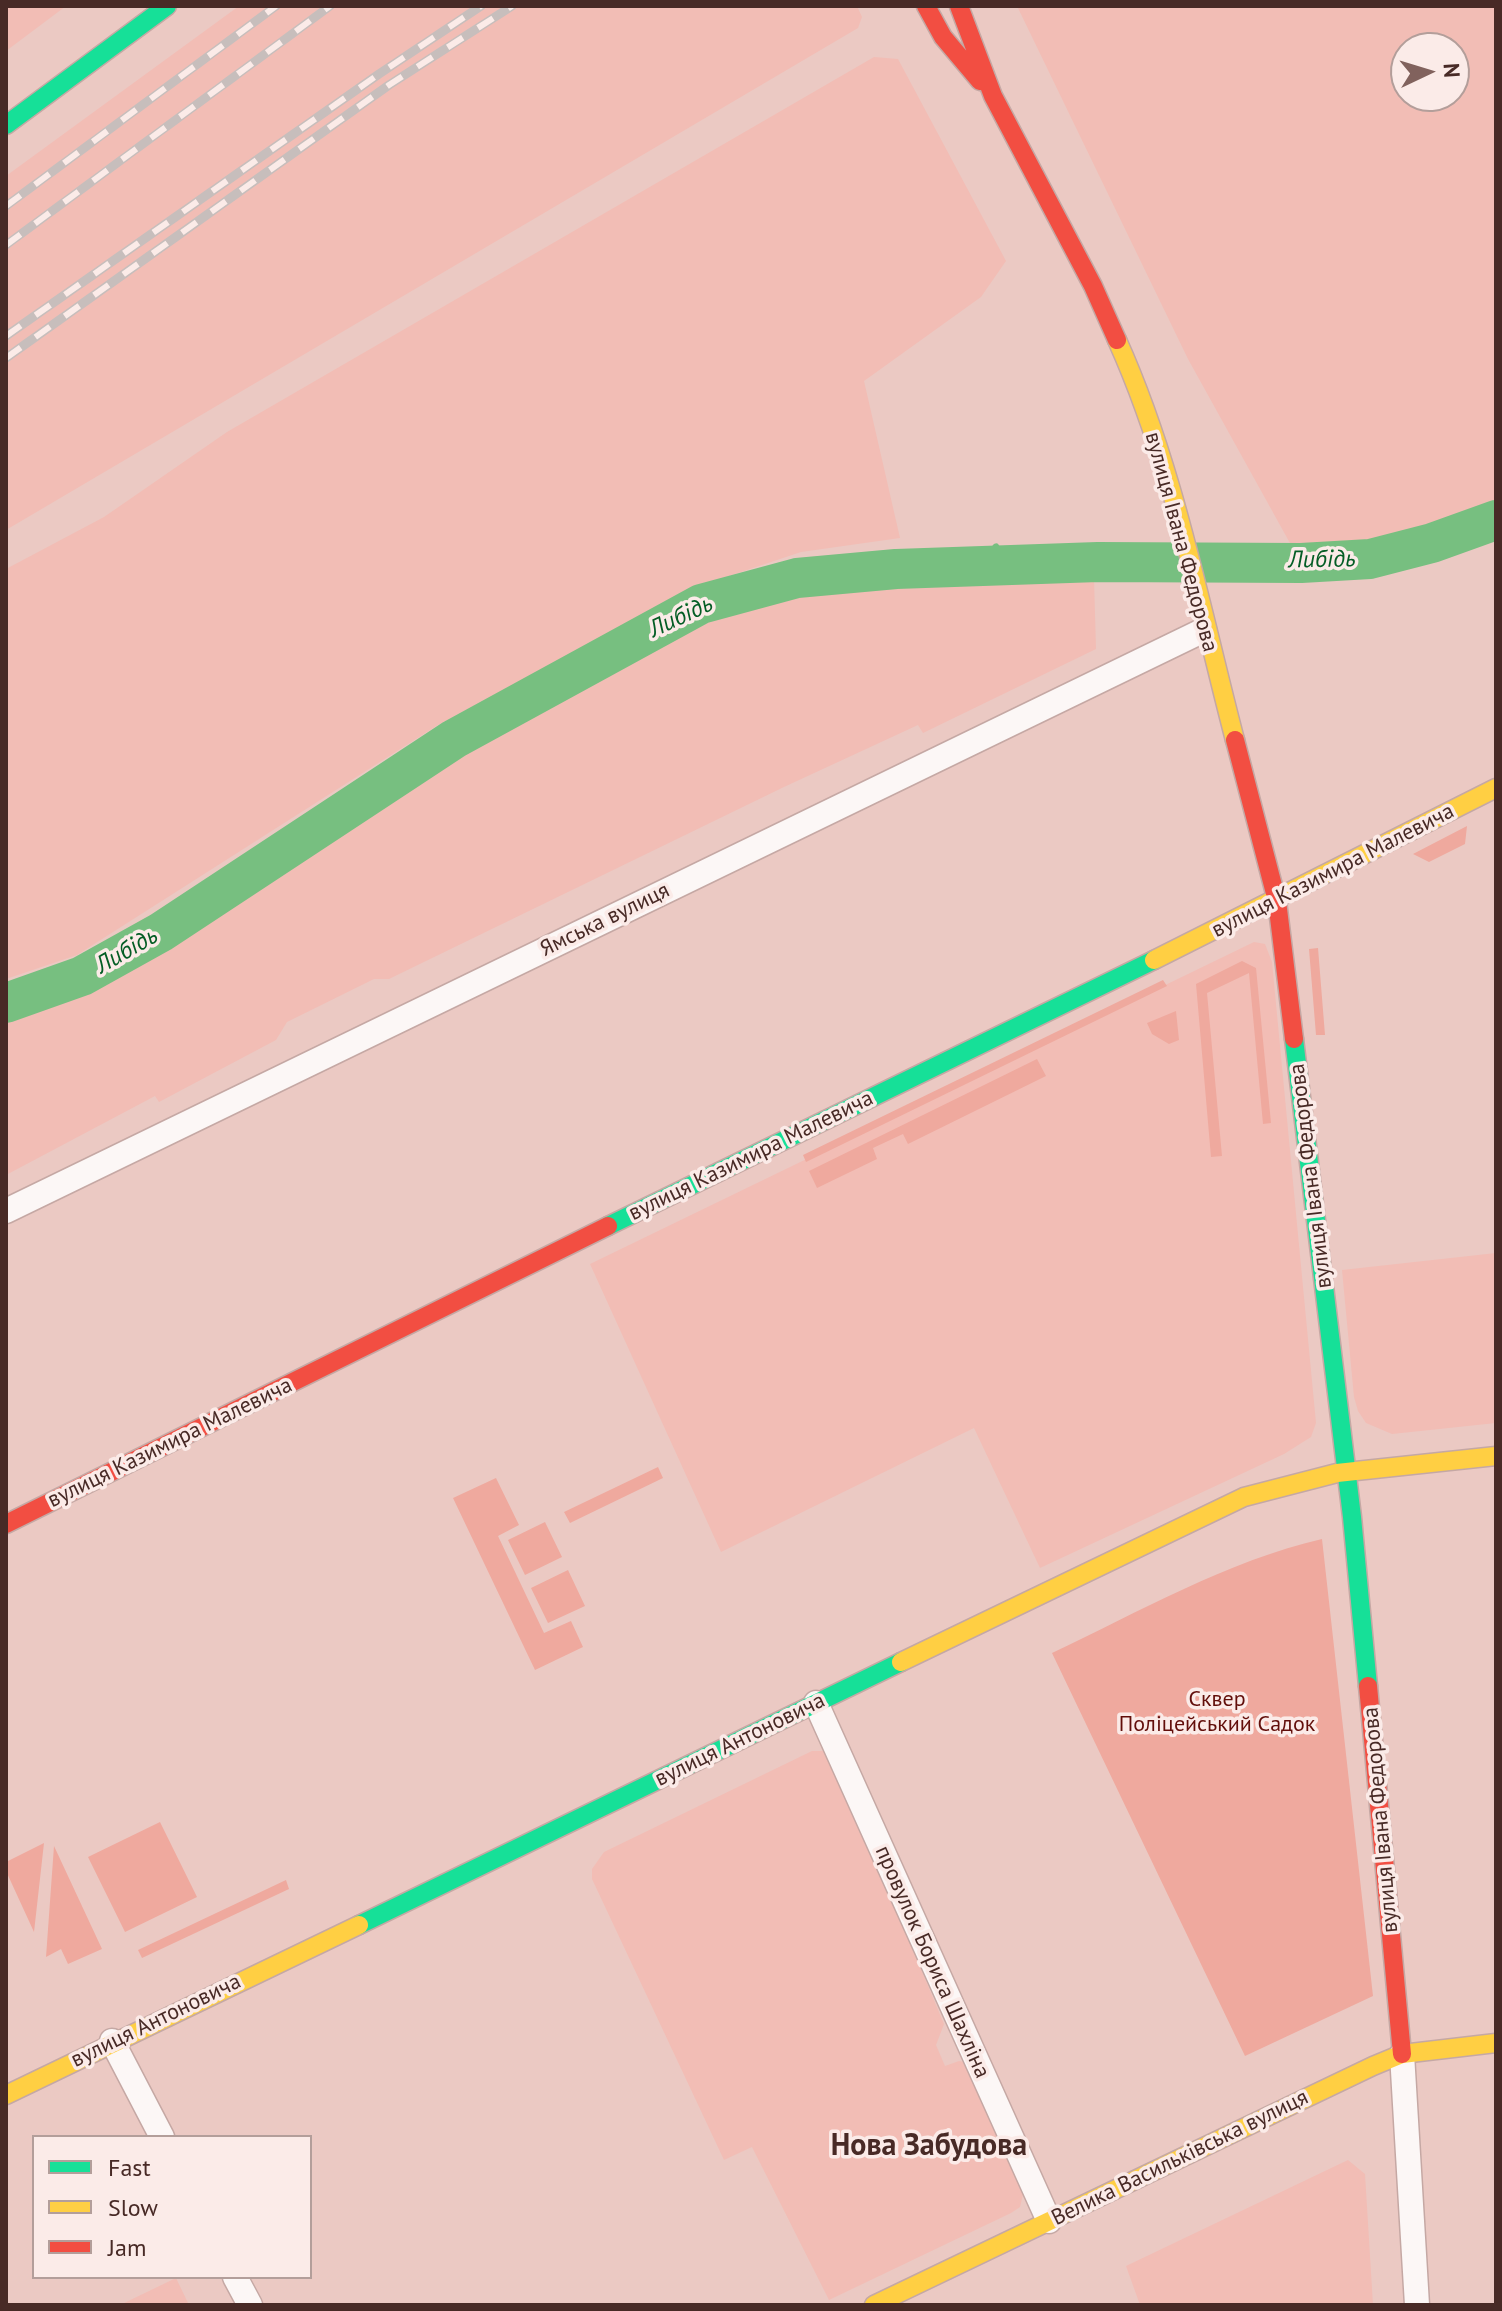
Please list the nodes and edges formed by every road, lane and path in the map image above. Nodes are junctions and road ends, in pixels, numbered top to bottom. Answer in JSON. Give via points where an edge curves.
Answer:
{"nodes":[{"id":1,"x":167,"y":6,"type":"edge"},
{"id":2,"x":926,"y":6,"type":"edge"},
{"id":3,"x":959,"y":6,"type":"edge"},
{"id":4,"x":993,"y":96,"type":"junction"},
{"id":5,"x":6,"y":125,"type":"edge"},
{"id":6,"x":1204,"y":630,"type":"junction"},
{"id":7,"x":1496,"y":788,"type":"edge"},
{"id":8,"x":1277,"y":901,"type":"junction"},
{"id":9,"x":6,"y":1211,"type":"edge"},
{"id":10,"x":1496,"y":1456,"type":"edge"},
{"id":11,"x":1347,"y":1470,"type":"junction"},
{"id":12,"x":6,"y":1524,"type":"edge"},
{"id":13,"x":816,"y":1703,"type":"junction"},
{"id":14,"x":112,"y":2041,"type":"junction"},
{"id":15,"x":1496,"y":2043,"type":"edge"},
{"id":16,"x":1402,"y":2054,"type":"junction"},
{"id":17,"x":6,"y":2095,"type":"edge"},
{"id":18,"x":161,"y":2135,"type":"edge"},
{"id":19,"x":1049,"y":2221,"type":"junction"},
{"id":20,"x":236,"y":2279,"type":"edge"},
{"id":21,"x":250,"y":2305,"type":"edge"},
{"id":22,"x":874,"y":2305,"type":"edge"},
{"id":23,"x":1417,"y":2305,"type":"edge"}],
"edges":[{"from":1,"to":5,"type":"main road"},
{"from":2,"to":4,"type":"main road","name":"вулиця Івана Федорова","via":[[943,37]]},
{"from":3,"to":4,"type":"main road","name":"вулиця Івана Федорова"},
{"from":4,"to":6,"type":"main road","name":"вулиця Івана Федорова","via":[[1138,386]]},
{"from":6,"to":8,"type":"main road","name":"вулиця Івана Федорова"},
{"from":6,"to":9,"type":"street","name":"Ямська вулиця"},
{"from":7,"to":8,"type":"main road","name":"вулиця Казимира Малевича"},
{"from":8,"to":11,"type":"main road","name":"вулиця Івана Федорова"},
{"from":8,"to":12,"type":"main road","name":"вулиця Казимира Малевича"},
{"from":10,"to":11,"type":"main road","name":"вулиця Антоновича"},
{"from":11,"to":13,"type":"main road","name":"вулиця Антоновича","via":[[1287,1481],[1244,1497]]},
{"from":11,"to":16,"type":"main road","name":"вулиця Івана Федорова"},
{"from":13,"to":14,"type":"main road","name":"вулиця Антоновича"},
{"from":13,"to":19,"type":"street","name":"провулок Бориса Шахліна"},
{"from":14,"to":17,"type":"main road","name":"вулиця Антоновича"},
{"from":14,"to":18,"type":"street"},
{"from":15,"to":16,"type":"main road","name":"Велика Васильківська вулиця"},
{"from":16,"to":19,"type":"main road","name":"Велика Васильківська вулиця"},
{"from":16,"to":23,"type":"street","name":"вулиця Івана Федорова"},
{"from":19,"to":22,"type":"main road","name":"Велика Васильківська вулиця"},
{"from":20,"to":21,"type":"street"}]}
